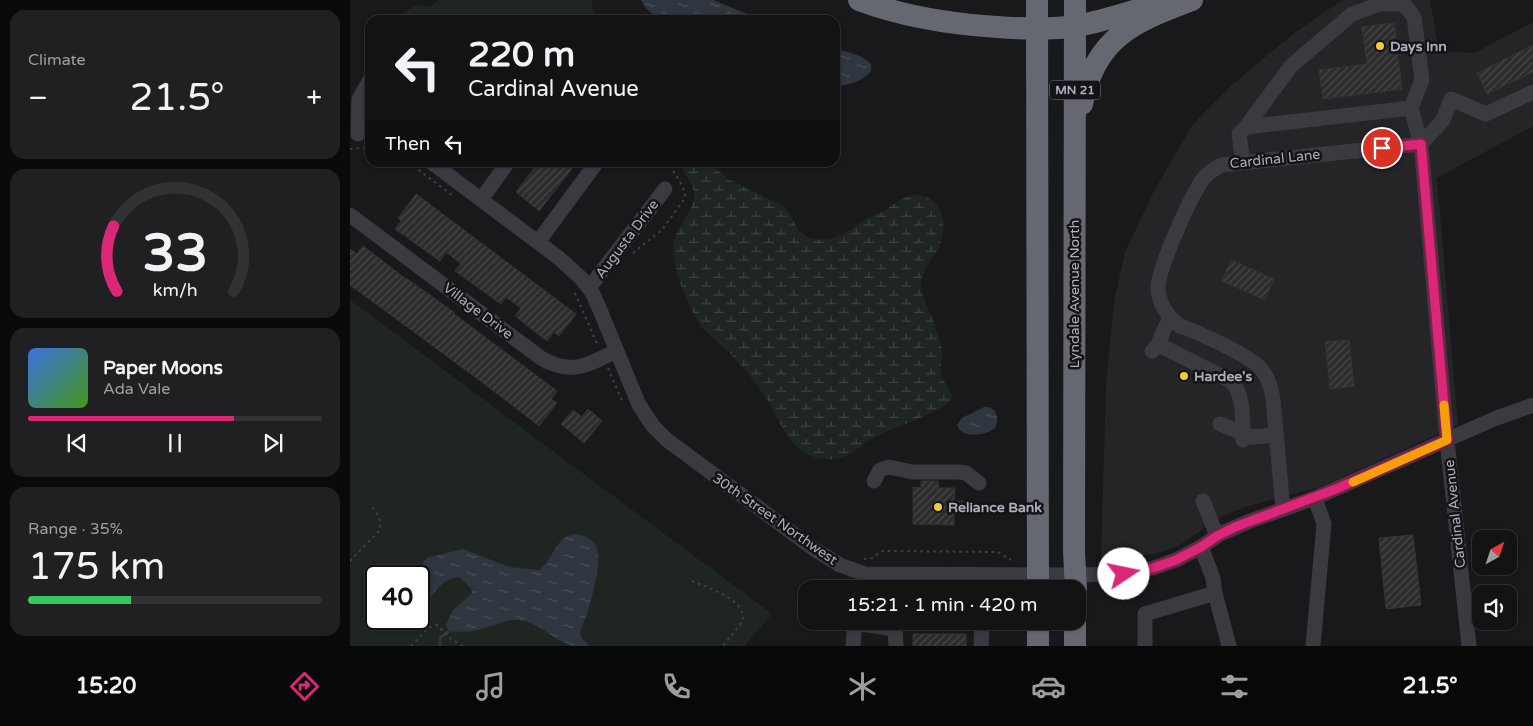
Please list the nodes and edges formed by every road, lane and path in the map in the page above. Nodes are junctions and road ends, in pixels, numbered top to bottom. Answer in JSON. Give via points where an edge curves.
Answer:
{"nodes":[{"id":1,"x":859,"y":0,"type":"edge"},
{"id":2,"x":1037,"y":0,"type":"edge"},
{"id":3,"x":1075,"y":0,"type":"edge"},
{"id":4,"x":1173,"y":0,"type":"edge"},
{"id":5,"x":1192,"y":0,"type":"edge"},
{"id":6,"x":1075,"y":26,"type":"junction"},
{"id":7,"x":1036,"y":29,"type":"junction"},
{"id":8,"x":365,"y":89,"type":"edge"},
{"id":9,"x":1533,"y":92,"type":"edge"},
{"id":10,"x":1412,"y":108,"type":"junction"},
{"id":11,"x":1246,"y":127,"type":"junction"},
{"id":12,"x":359,"y":134,"type":"edge"},
{"id":13,"x":1421,"y":144,"type":"junction"},
{"id":14,"x":365,"y":148,"type":"edge"},
{"id":15,"x":350,"y":149,"type":"edge"},
{"id":16,"x":1074,"y":154,"type":"junction"},
{"id":17,"x":1243,"y":162,"type":"junction"},
{"id":18,"x":415,"y":167,"type":"edge"},
{"id":19,"x":438,"y":167,"type":"edge"},
{"id":20,"x":504,"y":167,"type":"edge"},
{"id":21,"x":592,"y":167,"type":"edge"},
{"id":22,"x":665,"y":189,"type":"dead end"},
{"id":23,"x":456,"y":198,"type":"dead end"},
{"id":24,"x":481,"y":200,"type":"junction"},
{"id":25,"x":350,"y":215,"type":"edge"},
{"id":26,"x":538,"y":242,"type":"junction"},
{"id":27,"x":581,"y":293,"type":"junction"},
{"id":28,"x":1171,"y":319,"type":"junction"},
{"id":29,"x":616,"y":351,"type":"junction"},
{"id":30,"x":1533,"y":405,"type":"edge"},
{"id":31,"x":1220,"y":424,"type":"dead end"},
{"id":32,"x":1276,"y":435,"type":"junction"},
{"id":33,"x":1243,"y":436,"type":"junction"},
{"id":34,"x":1447,"y":440,"type":"junction"},
{"id":35,"x":874,"y":482,"type":"dead end"},
{"id":36,"x":979,"y":483,"type":"dead end"},
{"id":37,"x":1315,"y":498,"type":"junction"},
{"id":38,"x":1203,"y":501,"type":"dead end"},
{"id":39,"x":371,"y":505,"type":"dead end"},
{"id":40,"x":1282,"y":509,"type":"junction"},
{"id":41,"x":1217,"y":536,"type":"junction"},
{"id":42,"x":1201,"y":547,"type":"junction"},
{"id":43,"x":1011,"y":560,"type":"dead end"},
{"id":44,"x":350,"y":561,"type":"edge"},
{"id":45,"x":861,"y":578,"type":"edge"},
{"id":46,"x":950,"y":580,"type":"edge"},
{"id":47,"x":1038,"y":580,"type":"edge"},
{"id":48,"x":1076,"y":580,"type":"edge"},
{"id":49,"x":1086,"y":580,"type":"edge"},
{"id":50,"x":692,"y":581,"type":"dead end"},
{"id":51,"x":1215,"y":593,"type":"junction"},
{"id":52,"x":854,"y":630,"type":"edge"},
{"id":53,"x":896,"y":630,"type":"edge"},
{"id":54,"x":982,"y":630,"type":"edge"},
{"id":55,"x":1038,"y":630,"type":"edge"},
{"id":56,"x":1075,"y":630,"type":"edge"},
{"id":57,"x":411,"y":646,"type":"edge"},
{"id":58,"x":463,"y":646,"type":"edge"},
{"id":59,"x":723,"y":646,"type":"edge"},
{"id":60,"x":853,"y":646,"type":"edge"},
{"id":61,"x":896,"y":646,"type":"edge"},
{"id":62,"x":981,"y":646,"type":"edge"},
{"id":63,"x":1038,"y":646,"type":"edge"},
{"id":64,"x":1075,"y":646,"type":"edge"},
{"id":65,"x":1145,"y":646,"type":"edge"},
{"id":66,"x":1229,"y":646,"type":"edge"},
{"id":67,"x":1313,"y":646,"type":"edge"},
{"id":68,"x":1469,"y":646,"type":"edge"}],
"edges":[{"from":1,"to":7,"type":"highway","via":[[934,21]]},
{"from":2,"to":7,"type":"highway"},
{"from":3,"to":6,"type":"highway","name":"Lyndale Avenue North","number":"MN 21"},
{"from":4,"to":6,"type":"highway"},
{"from":5,"to":16,"type":"highway","via":[[1133,25],[1100,56],[1087,82]]},
{"from":6,"to":7,"type":"highway"},
{"from":6,"to":16,"type":"highway","name":"Lyndale Avenue North","number":"MN 21"},
{"from":7,"to":47,"type":"highway"},
{"from":8,"to":12,"type":"street","via":[[359,99]]},
{"from":9,"to":13,"type":"street","via":[[1486,114],[1451,98],[1443,120]]},
{"from":10,"to":11,"type":"street"},
{"from":10,"to":11,"type":"street","via":[[1422,80],[1414,17],[1404,4],[1380,4],[1352,14],[1291,66]]},
{"from":10,"to":13,"type":"street","name":"Cardinal Avenue"},
{"from":11,"to":17,"type":"street","via":[[1239,134]]},
{"from":13,"to":17,"type":"street","name":"Cardinal Lane"},
{"from":13,"to":34,"type":"street","name":"Cardinal Avenue"},
{"from":14,"to":15,"type":"path"},
{"from":16,"to":48,"type":"highway","name":"Lyndale Avenue North"},
{"from":17,"to":28,"type":"street","name":"Cardinal Lane","via":[[1222,165],[1211,171],[1203,179],[1181,220],[1158,286],[1159,298]]},
{"from":18,"to":23,"type":"path"},
{"from":19,"to":24,"type":"street","name":"30th Street Northwest"},
{"from":20,"to":24,"type":"street"},
{"from":21,"to":26,"type":"street"},
{"from":22,"to":27,"type":"street","name":"Augusta Drive"},
{"from":24,"to":26,"type":"street","name":"30th Street Northwest"},
{"from":25,"to":29,"type":"street","name":"Village Drive","via":[[554,366],[586,365]]},
{"from":26,"to":27,"type":"street","name":"30th Street Northwest","via":[[574,270]]},
{"from":27,"to":29,"type":"street","name":"30th Street Northwest","via":[[600,310]]},
{"from":28,"to":32,"type":"street","name":"Cardinal Lane","via":[[1253,360],[1263,371],[1270,384]]},
{"from":28,"to":33,"type":"street","via":[[1155,348],[1231,381],[1240,394]]},
{"from":29,"to":45,"type":"street","name":"30th Street Northwest","via":[[639,405],[667,440],[814,549]]},
{"from":30,"to":34,"type":"street","name":"30th Street Northwest"},
{"from":31,"to":33,"type":"street"},
{"from":32,"to":33,"type":"street"},
{"from":32,"to":40,"type":"street","name":"Cardinal Lane"},
{"from":34,"to":37,"type":"street","name":"30th Street Northwest"},
{"from":34,"to":68,"type":"street","name":"Cardinal Avenue"},
{"from":35,"to":36,"type":"street","via":[[880,470],[889,467],[912,472],[966,473]]},
{"from":37,"to":40,"type":"street","name":"30th Street Northwest"},
{"from":37,"to":67,"type":"street","via":[[1324,524]]},
{"from":38,"to":41,"type":"street"},
{"from":39,"to":44,"type":"path","via":[[381,520],[381,526]]},
{"from":40,"to":41,"type":"street","name":"30th Street Northwest"},
{"from":41,"to":42,"type":"street","name":"30th Street Northwest"},
{"from":42,"to":49,"type":"street","name":"30th Street Northwest","via":[[1153,568]]},
{"from":42,"to":51,"type":"street"},
{"from":43,"to":45,"type":"path","via":[[998,552],[882,551],[872,558],[862,559]]},
{"from":45,"to":46,"type":"street","name":"30th Street Northwest"},
{"from":50,"to":59,"type":"path","via":[[735,602],[741,609],[742,622]]},
{"from":51,"to":65,"type":"street","via":[[1145,614]]},
{"from":51,"to":66,"type":"street"},
{"from":52,"to":60,"type":"street"},
{"from":53,"to":61,"type":"street"},
{"from":54,"to":62,"type":"street"},
{"from":55,"to":63,"type":"highway"},
{"from":56,"to":64,"type":"highway"},
{"from":57,"to":58,"type":"path","via":[[430,626],[436,625]]}]}
